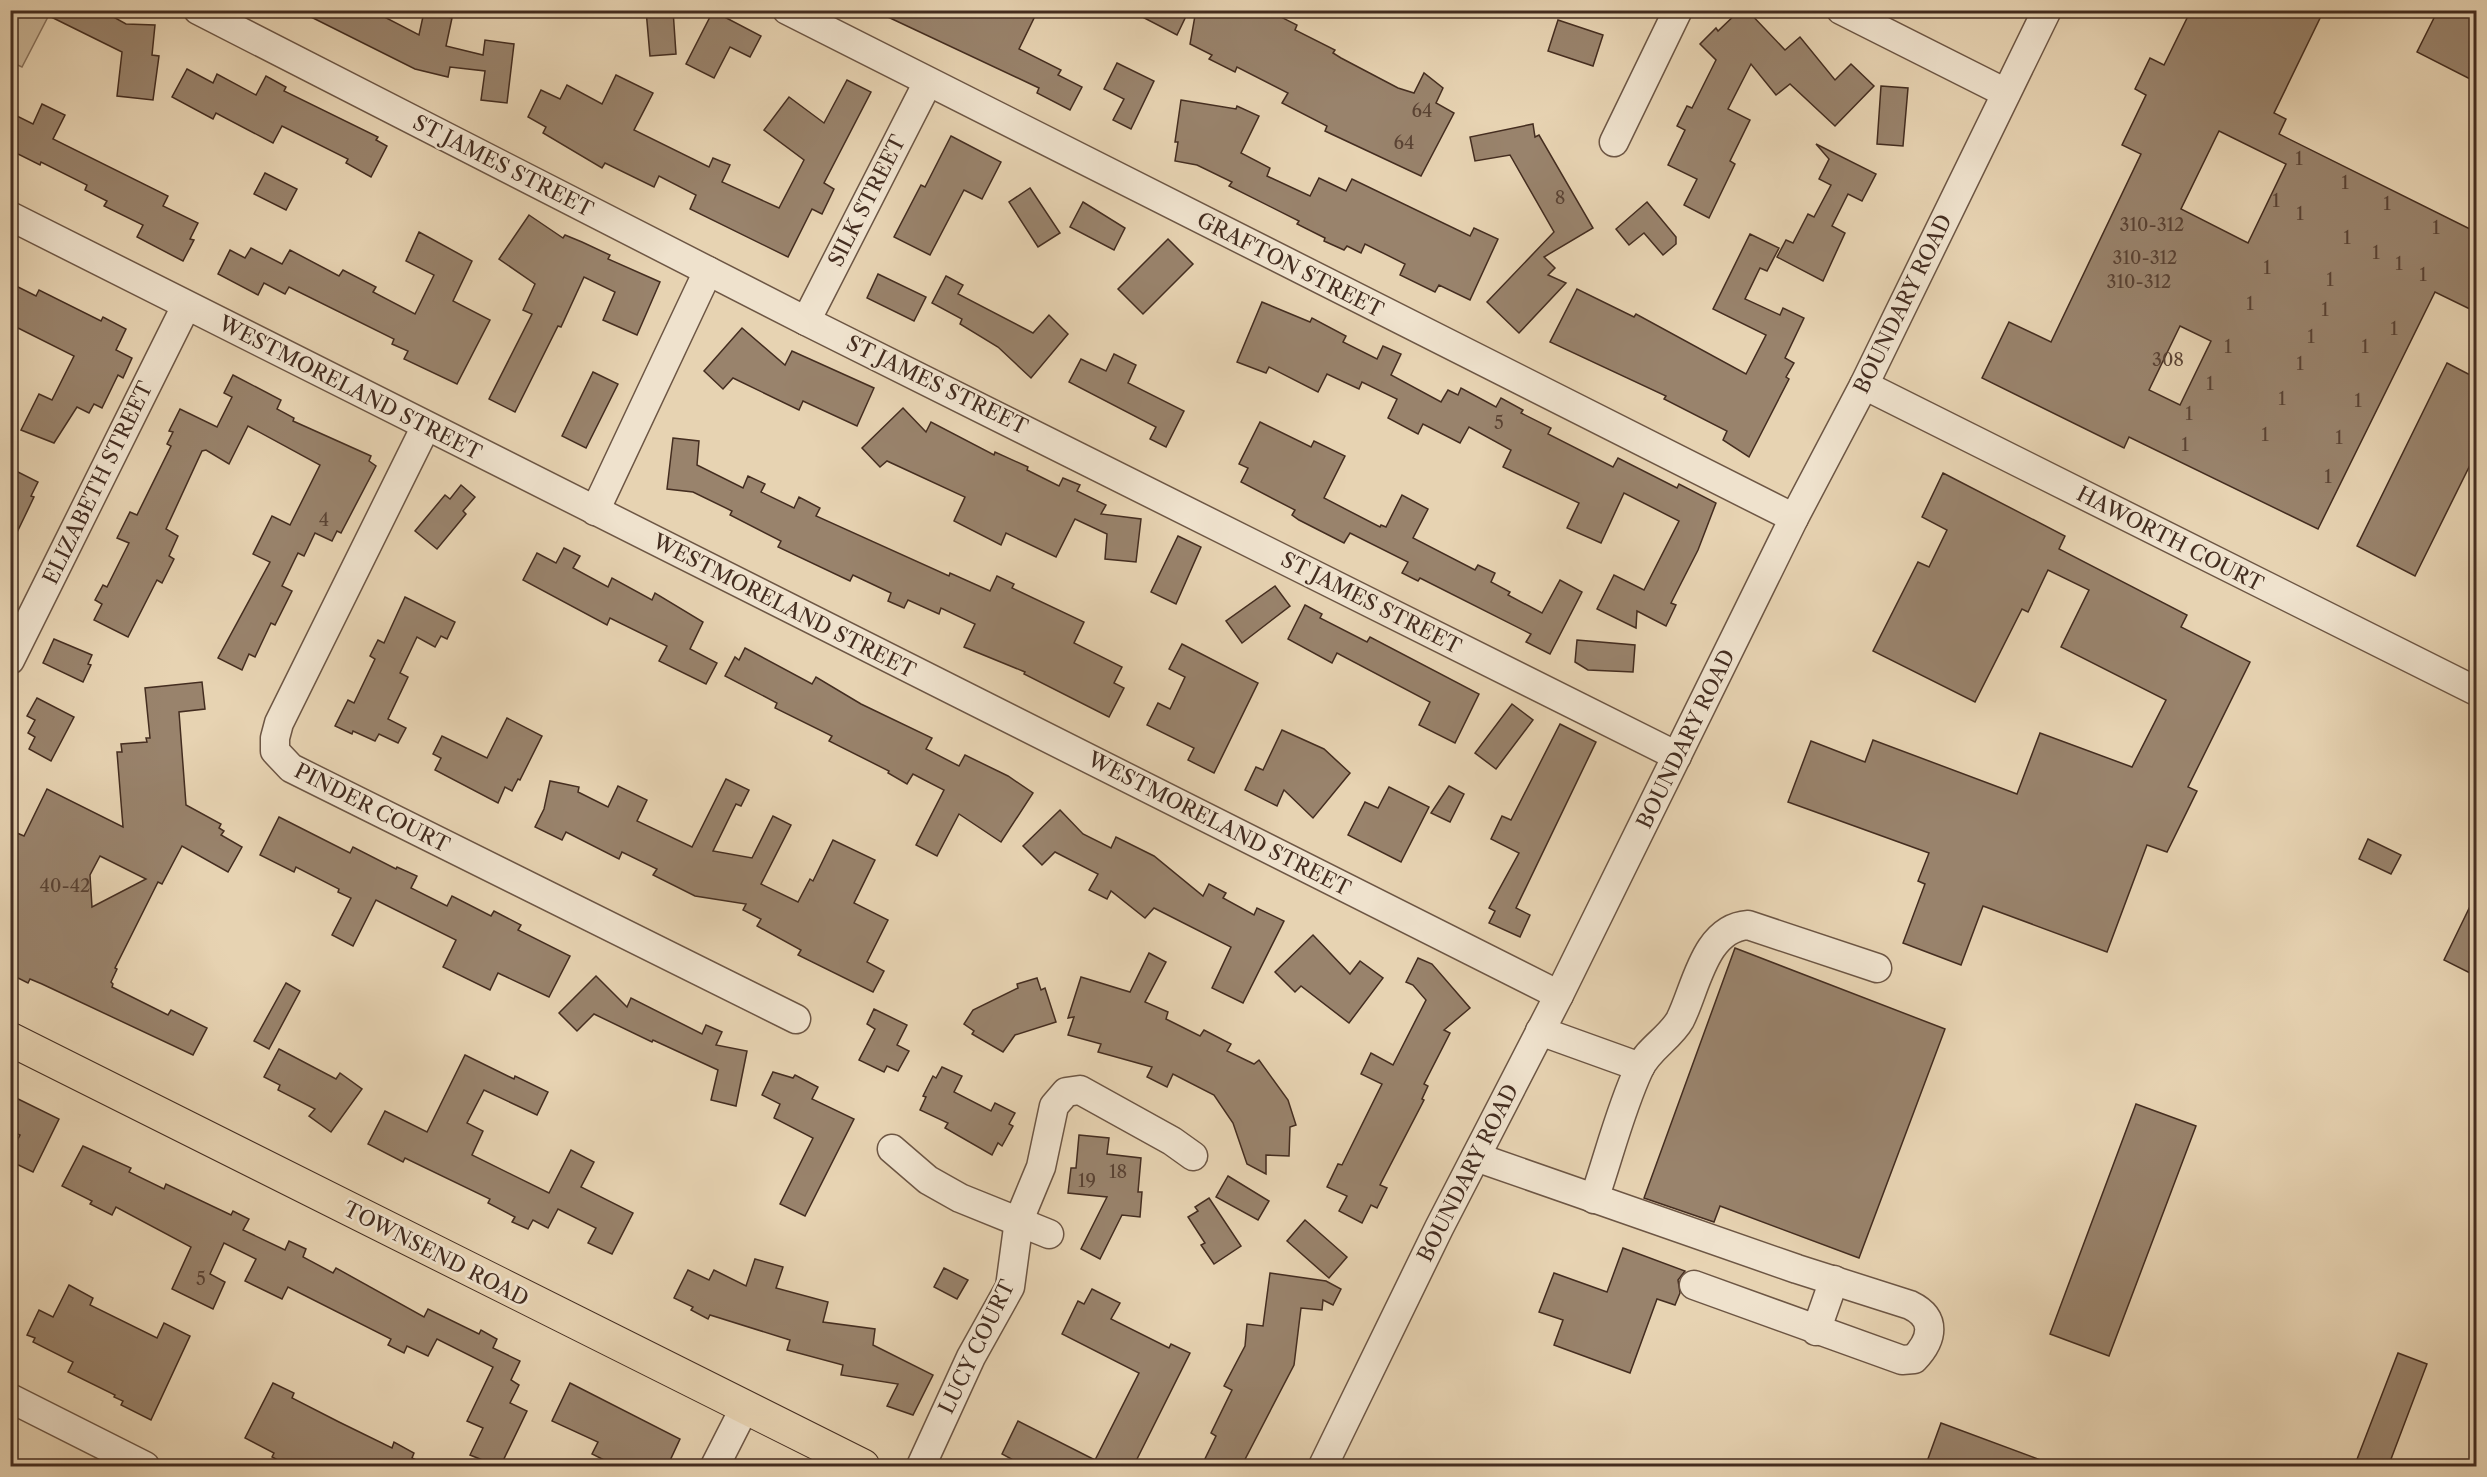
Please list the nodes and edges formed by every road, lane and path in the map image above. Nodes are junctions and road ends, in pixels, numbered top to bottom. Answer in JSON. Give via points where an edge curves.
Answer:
{"nodes":[{"id":1,"x":198,"y":10,"type":"edge"},
{"id":2,"x":787,"y":10,"type":"edge"},
{"id":3,"x":1678,"y":10,"type":"edge"},
{"id":4,"x":1841,"y":10,"type":"edge"},
{"id":5,"x":2047,"y":10,"type":"edge"},
{"id":6,"x":928,"y":82,"type":"junction"},
{"id":7,"x":2006,"y":93,"type":"junction"},
{"id":8,"x":1614,"y":142,"type":"dead end"},
{"id":9,"x":10,"y":216,"type":"edge"},
{"id":10,"x":708,"y":271,"type":"junction"},
{"id":11,"x":186,"y":306,"type":"junction"},
{"id":12,"x":806,"y":321,"type":"junction"},
{"id":13,"x":1864,"y":385,"type":"junction"},
{"id":14,"x":426,"y":426,"type":"junction"},
{"id":15,"x":595,"y":511,"type":"junction"},
{"id":16,"x":1794,"y":518,"type":"junction"},
{"id":17,"x":10,"y":660,"type":"edge"},
{"id":18,"x":2476,"y":691,"type":"edge"},
{"id":19,"x":1677,"y":756,"type":"junction"},
{"id":20,"x":1877,"y":968,"type":"dead end"},
{"id":21,"x":1559,"y":995,"type":"junction"},
{"id":22,"x":796,"y":1019,"type":"dead end"},
{"id":23,"x":1540,"y":1031,"type":"junction"},
{"id":24,"x":10,"y":1039,"type":"edge"},
{"id":25,"x":1640,"y":1067,"type":"junction"},
{"id":26,"x":892,"y":1149,"type":"dead end"},
{"id":27,"x":1193,"y":1156,"type":"dead end"},
{"id":28,"x":1476,"y":1157,"type":"junction"},
{"id":29,"x":1594,"y":1198,"type":"junction"},
{"id":30,"x":1018,"y":1223,"type":"junction"},
{"id":31,"x":1049,"y":1234,"type":"dead end"},
{"id":32,"x":1834,"y":1280,"type":"junction"},
{"id":33,"x":1694,"y":1285,"type":"dead end"},
{"id":34,"x":1816,"y":1331,"type":"junction"},
{"id":35,"x":10,"y":1398,"type":"edge"},
{"id":36,"x":744,"y":1409,"type":"junction"},
{"id":37,"x":145,"y":1467,"type":"edge"},
{"id":38,"x":715,"y":1467,"type":"edge"},
{"id":39,"x":862,"y":1467,"type":"edge"},
{"id":40,"x":921,"y":1467,"type":"edge"},
{"id":41,"x":1323,"y":1467,"type":"edge"}],
"edges":[{"from":1,"to":10,"type":"street","name":"ST JAMES STREET"},
{"from":2,"to":6,"type":"street","name":"GRAFTON STREET"},
{"from":3,"to":8,"type":"street"},
{"from":4,"to":7,"type":"street"},
{"from":5,"to":7,"type":"street","name":"BOUNDARY ROAD"},
{"from":6,"to":12,"type":"street","name":"SILK STREET"},
{"from":6,"to":16,"type":"street","name":"GRAFTON STREET"},
{"from":7,"to":13,"type":"street","name":"BOUNDARY ROAD"},
{"from":9,"to":11,"type":"street","name":"WESTMORELAND STREET"},
{"from":10,"to":12,"type":"street","name":"ST JAMES STREET"},
{"from":10,"to":15,"type":"street"},
{"from":11,"to":14,"type":"street","name":"WESTMORELAND STREET"},
{"from":11,"to":17,"type":"street","name":"ELIZABETH STREET"},
{"from":12,"to":19,"type":"street","name":"ST JAMES STREET"},
{"from":13,"to":16,"type":"street","name":"BOUNDARY ROAD"},
{"from":13,"to":18,"type":"street","name":"HAWORTH COURT"},
{"from":14,"to":15,"type":"street","name":"WESTMORELAND STREET"},
{"from":14,"to":22,"type":"street","name":"PINDER COURT","via":[[279,723],[275,751],[291,768]]},
{"from":15,"to":21,"type":"street","name":"WESTMORELAND STREET"},
{"from":16,"to":19,"type":"street","name":"BOUNDARY ROAD"},
{"from":19,"to":21,"type":"street","name":"BOUNDARY ROAD"},
{"from":20,"to":25,"type":"street","via":[[1748,925],[1737,926],[1727,931],[1705,959],[1679,1023]]},
{"from":21,"to":23,"type":"street","name":"BOUNDARY ROAD"},
{"from":23,"to":25,"type":"street"},
{"from":23,"to":28,"type":"street","name":"BOUNDARY ROAD"},
{"from":24,"to":36,"type":"main road","name":"TOWNSEND ROAD"},
{"from":25,"to":29,"type":"street"},
{"from":26,"to":30,"type":"street","via":[[928,1180]]},
{"from":27,"to":30,"type":"street","name":"LUCY COURT","via":[[1084,1092],[1069,1091],[1052,1111],[1041,1167]]},
{"from":28,"to":29,"type":"street"},
{"from":28,"to":41,"type":"street","name":"BOUNDARY ROAD"},
{"from":29,"to":32,"type":"street"},
{"from":30,"to":31,"type":"street"},
{"from":30,"to":40,"type":"street","name":"LUCY COURT","via":[[1010,1287],[972,1357]]},
{"from":32,"to":34,"type":"street"},
{"from":32,"to":34,"type":"street","via":[[1921,1310],[1929,1321],[1929,1332],[1922,1351],[1914,1359],[1902,1360]]},
{"from":33,"to":34,"type":"street"},
{"from":35,"to":37,"type":"street"},
{"from":36,"to":38,"type":"street"},
{"from":36,"to":39,"type":"main road","name":"TOWNSEND ROAD"}]}
